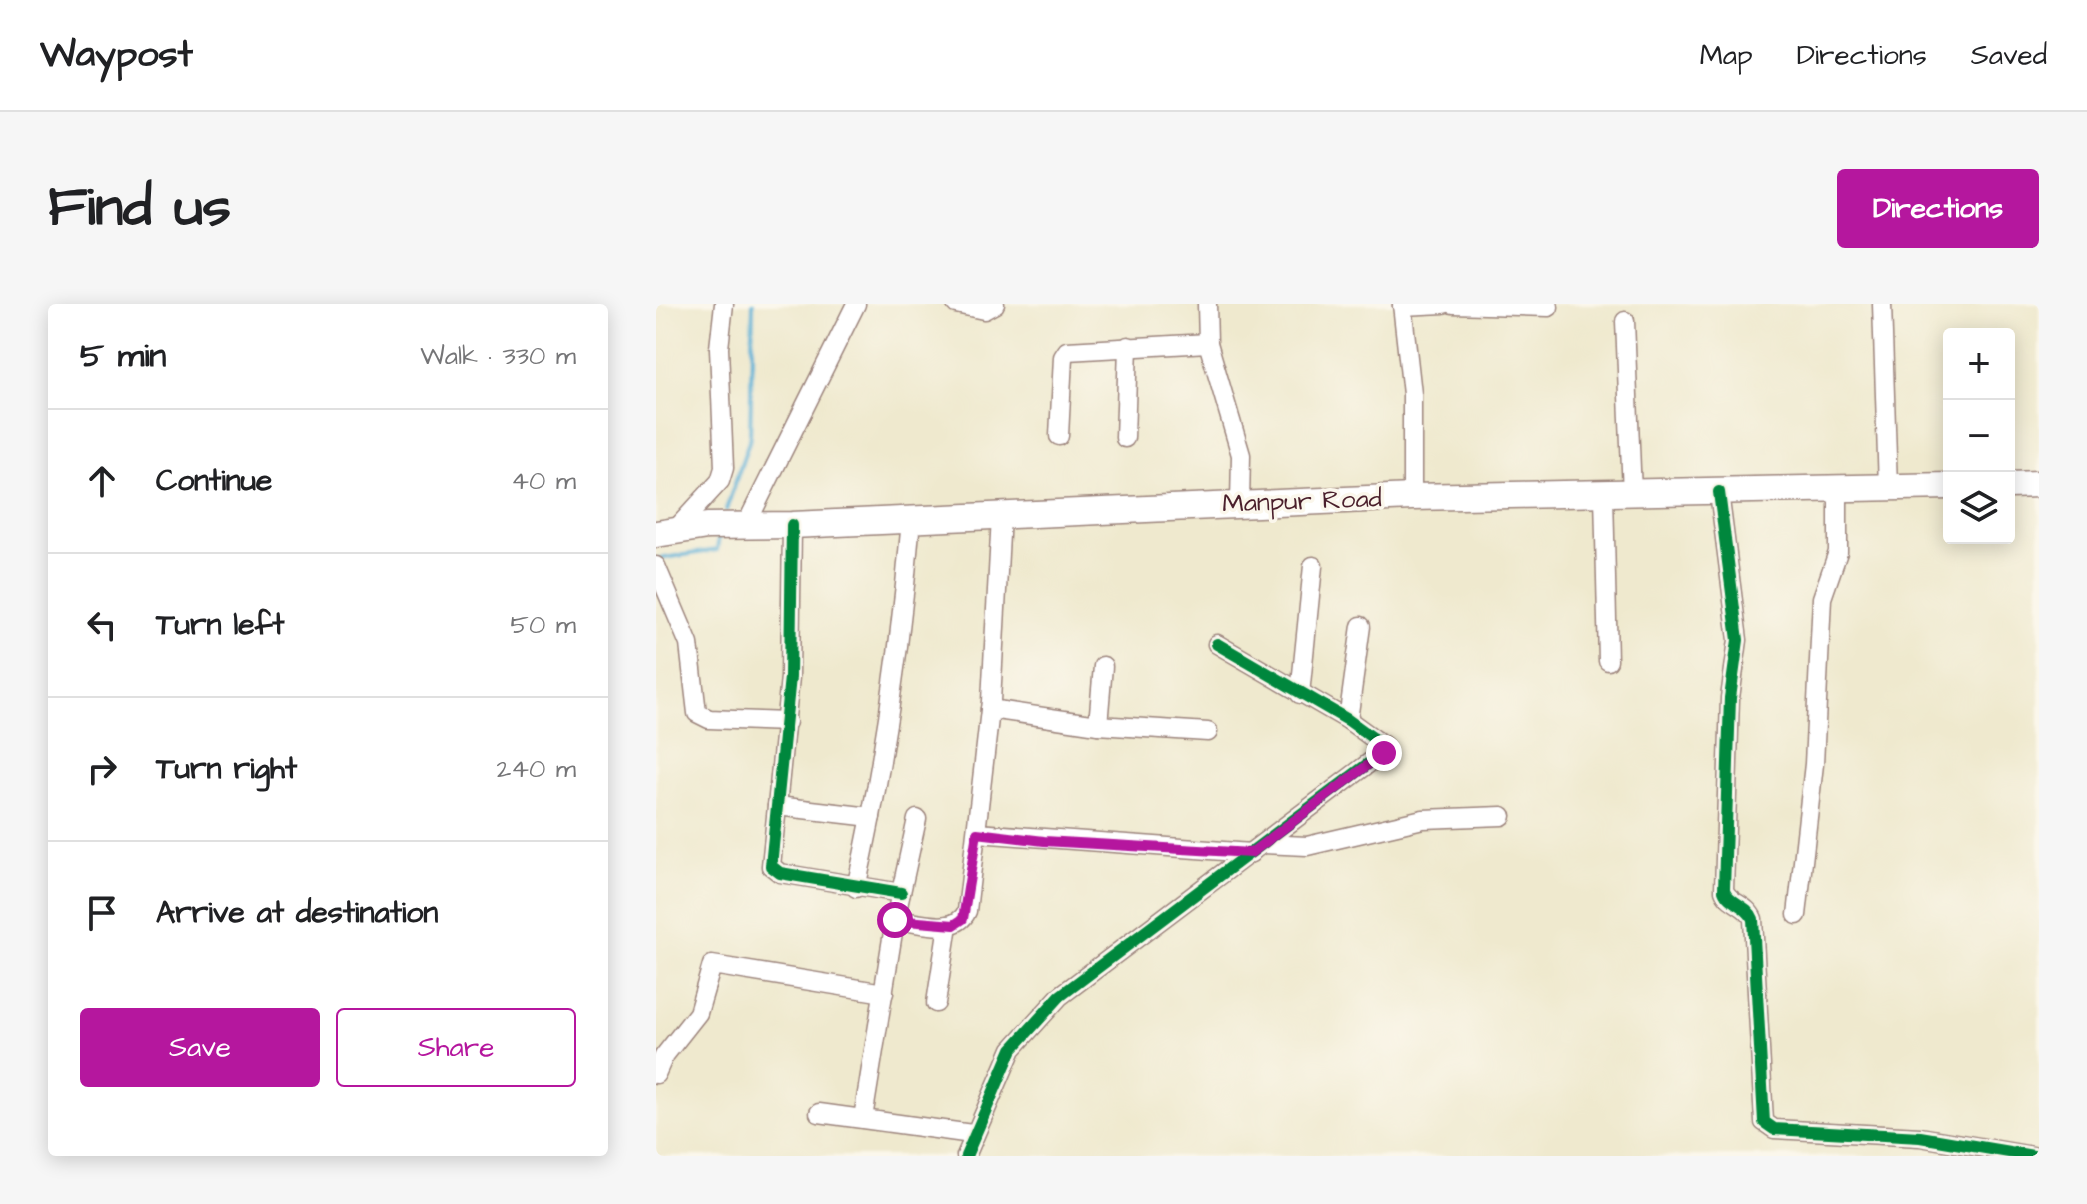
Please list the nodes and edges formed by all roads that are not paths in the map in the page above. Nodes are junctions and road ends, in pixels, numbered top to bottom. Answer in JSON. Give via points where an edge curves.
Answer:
{"nodes":[{"id":1,"x":724,"y":304,"type":"edge"},
{"id":2,"x":856,"y":304,"type":"edge"},
{"id":3,"x":956,"y":304,"type":"edge"},
{"id":4,"x":995,"y":304,"type":"edge"},
{"id":5,"x":1207,"y":304,"type":"edge"},
{"id":6,"x":1444,"y":304,"type":"edge"},
{"id":7,"x":1453,"y":304,"type":"edge"},
{"id":8,"x":1882,"y":304,"type":"edge"},
{"id":9,"x":1402,"y":305,"type":"edge"},
{"id":10,"x":1549,"y":307,"type":"dead end"},
{"id":11,"x":1625,"y":321,"type":"dead end"},
{"id":12,"x":1208,"y":343,"type":"junction"},
{"id":13,"x":1128,"y":346,"type":"junction"},
{"id":14,"x":1059,"y":436,"type":"dead end"},
{"id":15,"x":1125,"y":438,"type":"dead end"},
{"id":16,"x":2039,"y":484,"type":"edge"},
{"id":17,"x":2015,"y":485,"type":"edge"},
{"id":18,"x":1943,"y":486,"type":"edge"},
{"id":19,"x":1888,"y":488,"type":"junction"},
{"id":20,"x":1838,"y":489,"type":"junction"},
{"id":21,"x":1719,"y":492,"type":"junction"},
{"id":22,"x":1632,"y":494,"type":"junction"},
{"id":23,"x":1604,"y":495,"type":"junction"},
{"id":24,"x":1412,"y":497,"type":"junction"},
{"id":25,"x":1240,"y":503,"type":"junction"},
{"id":26,"x":1001,"y":516,"type":"junction"},
{"id":27,"x":911,"y":520,"type":"junction"},
{"id":28,"x":746,"y":525,"type":"junction"},
{"id":29,"x":792,"y":525,"type":"junction"},
{"id":30,"x":666,"y":532,"type":"edge"},
{"id":31,"x":656,"y":566,"type":"edge"},
{"id":32,"x":1313,"y":566,"type":"dead end"},
{"id":33,"x":1361,"y":626,"type":"dead end"},
{"id":34,"x":1217,"y":644,"type":"dead end"},
{"id":35,"x":1608,"y":661,"type":"dead end"},
{"id":36,"x":1103,"y":666,"type":"dead end"},
{"id":37,"x":1300,"y":694,"type":"junction"},
{"id":38,"x":990,"y":709,"type":"junction"},
{"id":39,"x":1348,"y":720,"type":"junction"},
{"id":40,"x":787,"y":722,"type":"junction"},
{"id":41,"x":1098,"y":725,"type":"junction"},
{"id":42,"x":1208,"y":732,"type":"dead end"},
{"id":43,"x":777,"y":806,"type":"junction"},
{"id":44,"x":1502,"y":816,"type":"dead end"},
{"id":45,"x":871,"y":817,"type":"junction"},
{"id":46,"x":917,"y":819,"type":"dead end"},
{"id":47,"x":977,"y":833,"type":"junction"},
{"id":48,"x":1257,"y":848,"type":"junction"},
{"id":49,"x":856,"y":888,"type":"junction"},
{"id":50,"x":901,"y":893,"type":"junction"},
{"id":51,"x":1797,"y":915,"type":"dead end"},
{"id":52,"x":895,"y":920,"type":"junction"},
{"id":53,"x":948,"y":925,"type":"junction"},
{"id":54,"x":884,"y":993,"type":"junction"},
{"id":55,"x":936,"y":1003,"type":"dead end"},
{"id":56,"x":656,"y":1074,"type":"edge"},
{"id":57,"x":819,"y":1113,"type":"dead end"},
{"id":58,"x":863,"y":1118,"type":"junction"},
{"id":59,"x":972,"y":1134,"type":"junction"},
{"id":60,"x":966,"y":1156,"type":"edge"},
{"id":61,"x":2033,"y":1156,"type":"edge"}],
"edges":[{"from":1,"to":30,"type":"street","via":[[719,348],[724,468],[720,481]]},
{"from":2,"to":28,"type":"street"},
{"from":3,"to":4,"type":"street","via":[[984,310]]},
{"from":5,"to":12,"type":"street"},
{"from":6,"to":9,"type":"street"},
{"from":7,"to":10,"type":"street"},
{"from":8,"to":19,"type":"street"},
{"from":9,"to":24,"type":"street","via":[[1412,394]]},
{"from":11,"to":22,"type":"street"},
{"from":12,"to":13,"type":"street"},
{"from":12,"to":25,"type":"street","via":[[1241,455]]},
{"from":13,"to":14,"type":"street","via":[[1064,353]]},
{"from":13,"to":15,"type":"street"},
{"from":16,"to":17,"type":"highway"},
{"from":18,"to":19,"type":"highway","name":"Manpur Road"},
{"from":19,"to":20,"type":"highway","name":"Manpur Road"},
{"from":20,"to":21,"type":"highway","name":"Manpur Road"},
{"from":20,"to":51,"type":"street","via":[[1838,552],[1822,589],[1814,764]]},
{"from":21,"to":22,"type":"highway","name":"Manpur Road"},
{"from":21,"to":61,"type":"street","via":[[1738,640],[1730,698],[1724,890],[1753,919],[1766,1125],[1920,1137]]},
{"from":22,"to":23,"type":"highway","name":"Manpur Road"},
{"from":23,"to":24,"type":"highway","name":"Manpur Road"},
{"from":23,"to":35,"type":"street"},
{"from":24,"to":25,"type":"highway","name":"Manpur Road"},
{"from":25,"to":26,"type":"highway","name":"Manpur Road"},
{"from":26,"to":27,"type":"highway","name":"Manpur Road"},
{"from":26,"to":38,"type":"street"},
{"from":27,"to":29,"type":"highway","name":"Manpur Road"},
{"from":27,"to":45,"type":"street","via":[[904,604]]},
{"from":28,"to":29,"type":"highway","name":"Manpur Road"},
{"from":28,"to":30,"type":"highway","name":"Manpur Road"},
{"from":29,"to":40,"type":"street"},
{"from":31,"to":40,"type":"street","via":[[689,644],[697,713],[709,719]]},
{"from":32,"to":37,"type":"street"},
{"from":33,"to":39,"type":"street"},
{"from":34,"to":37,"type":"street"},
{"from":36,"to":41,"type":"street"},
{"from":37,"to":39,"type":"street"},
{"from":38,"to":41,"type":"street"},
{"from":38,"to":47,"type":"street"},
{"from":39,"to":48,"type":"street","via":[[1384,746],[1384,753]]},
{"from":40,"to":43,"type":"street"},
{"from":41,"to":42,"type":"street"},
{"from":43,"to":45,"type":"street"},
{"from":43,"to":49,"type":"street","via":[[774,871]]},
{"from":44,"to":48,"type":"street","via":[[1423,819],[1307,846]]},
{"from":45,"to":49,"type":"street"},
{"from":46,"to":50,"type":"street"},
{"from":47,"to":48,"type":"street","via":[[1044,841]]},
{"from":47,"to":53,"type":"street","via":[[967,911],[959,923]]},
{"from":48,"to":59,"type":"street","via":[[1060,996],[1012,1049]]},
{"from":49,"to":50,"type":"street"},
{"from":50,"to":52,"type":"street"},
{"from":52,"to":53,"type":"street"},
{"from":52,"to":54,"type":"street"},
{"from":53,"to":55,"type":"street"},
{"from":54,"to":56,"type":"street","via":[[712,965],[698,1013]]},
{"from":54,"to":58,"type":"street"},
{"from":57,"to":58,"type":"street"},
{"from":58,"to":59,"type":"street"},
{"from":59,"to":60,"type":"street"}]}
